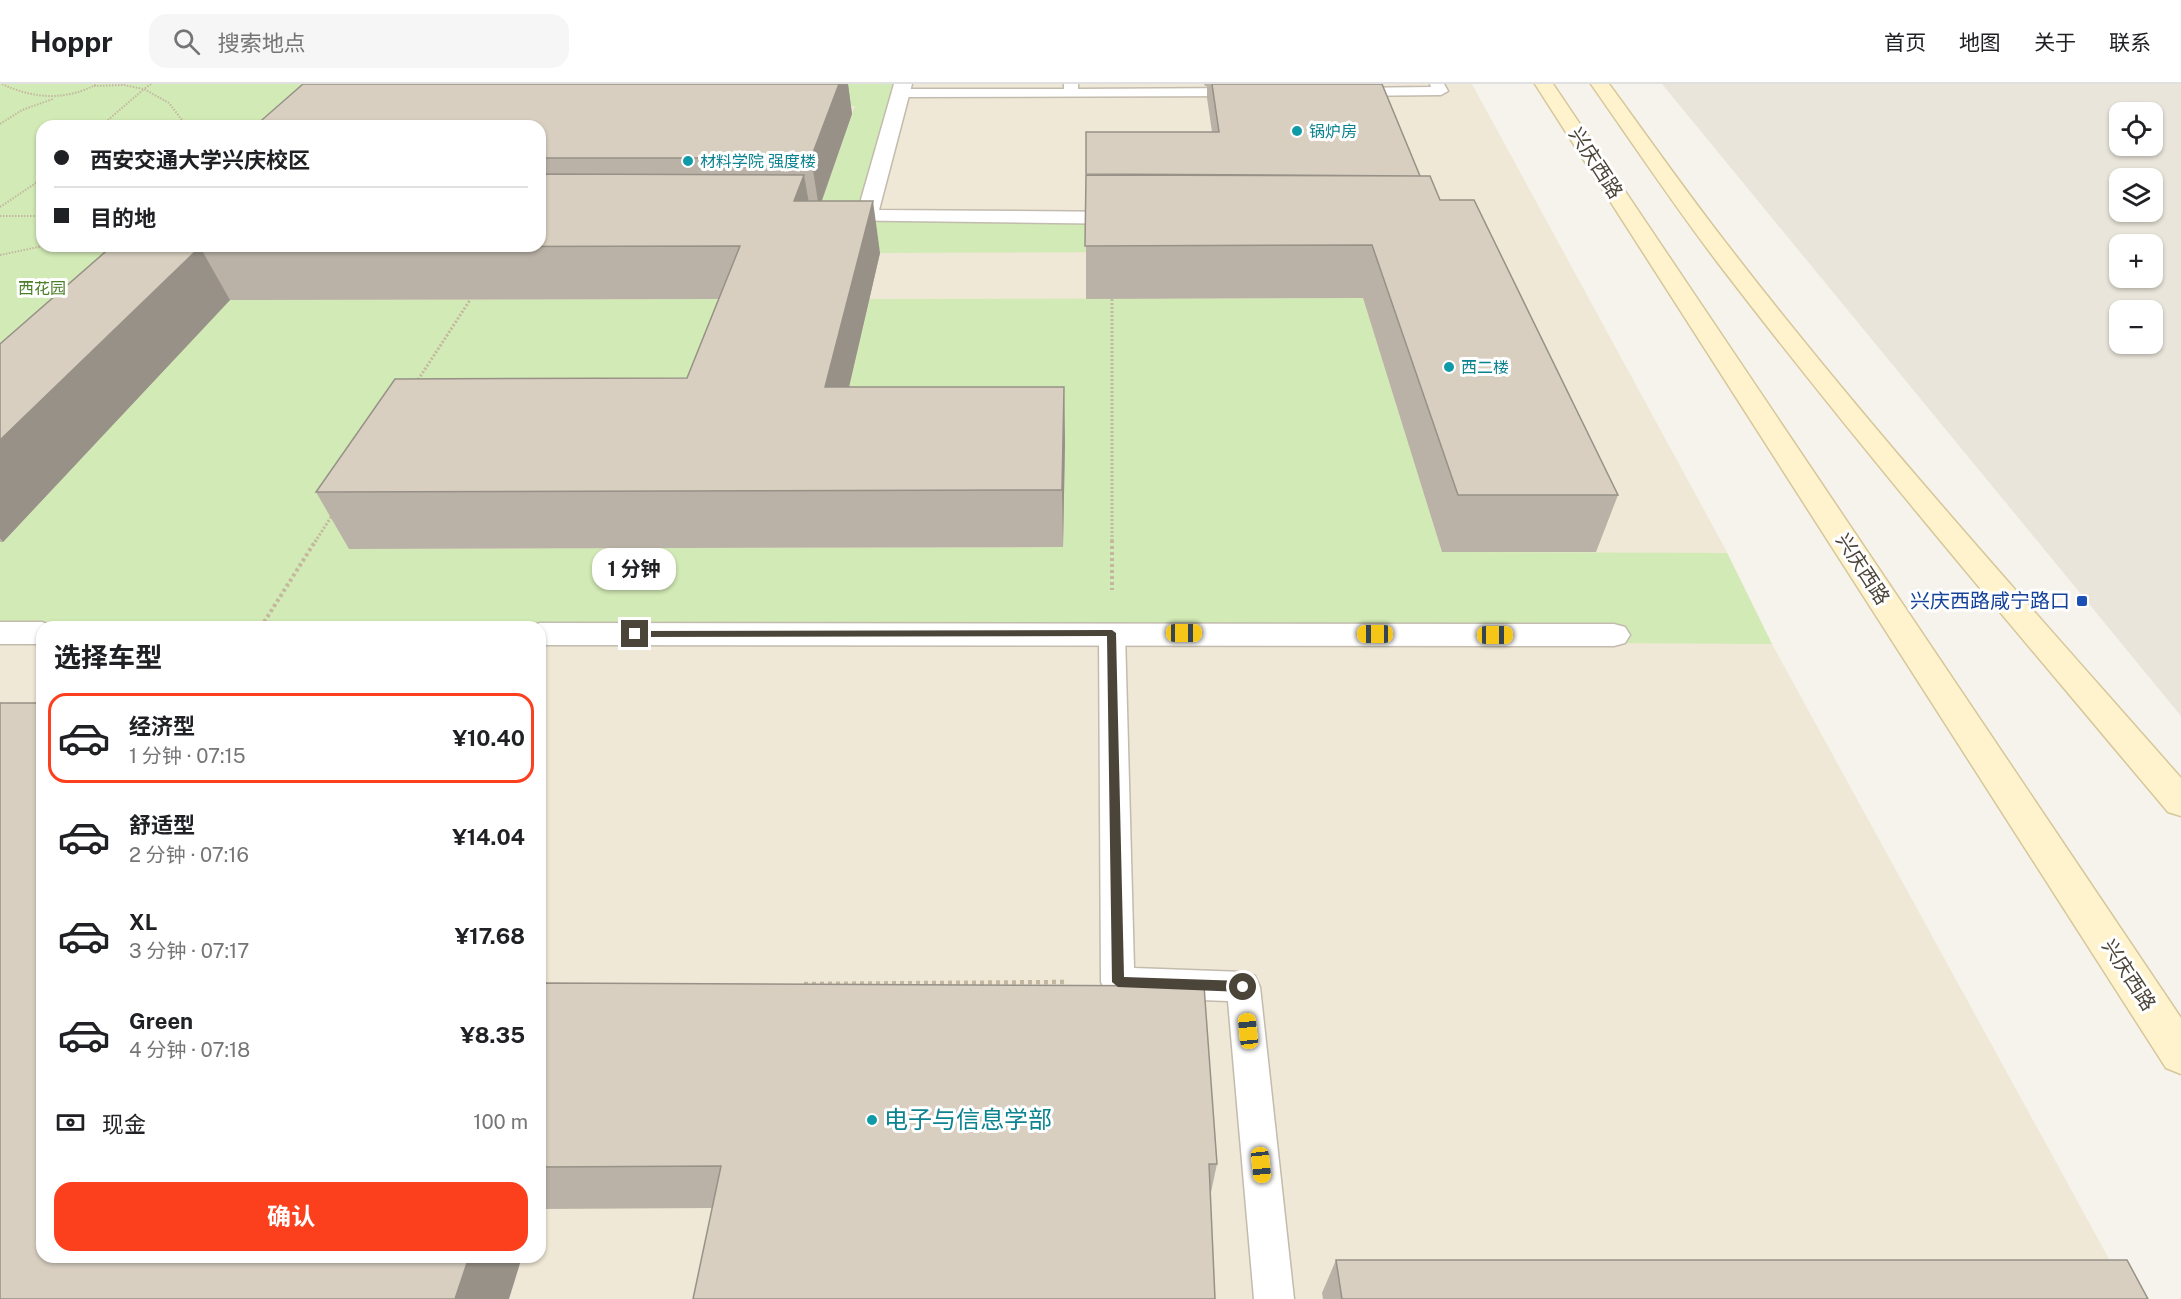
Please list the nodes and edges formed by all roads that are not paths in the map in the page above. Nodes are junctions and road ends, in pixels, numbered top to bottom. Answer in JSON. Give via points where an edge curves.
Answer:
{"nodes":[{"id":1,"x":1437,"y":84,"type":"edge"},
{"id":2,"x":1544,"y":84,"type":"edge"},
{"id":3,"x":1600,"y":84,"type":"edge"},
{"id":4,"x":902,"y":88,"type":"edge"},
{"id":5,"x":1071,"y":88,"type":"edge"},
{"id":6,"x":1262,"y":92,"type":"edge"},
{"id":7,"x":1334,"y":92,"type":"edge"},
{"id":8,"x":809,"y":216,"type":"edge"},
{"id":9,"x":867,"y":216,"type":"junction"},
{"id":10,"x":1145,"y":218,"type":"edge"},
{"id":11,"x":0,"y":633,"type":"edge"},
{"id":12,"x":36,"y":633,"type":"edge"},
{"id":13,"x":1112,"y":633,"type":"junction"},
{"id":14,"x":546,"y":634,"type":"edge"},
{"id":15,"x":1614,"y":635,"type":"dead end"},
{"id":16,"x":2181,"y":802,"type":"edge"},
{"id":17,"x":2181,"y":1054,"type":"edge"},
{"id":18,"x":1274,"y":1299,"type":"edge"}],
"edges":[{"from":1,"to":7,"type":"lane","via":[[1441,91]]},
{"from":2,"to":17,"type":"main road","name":"兴庆西路"},
{"from":3,"to":16,"type":"main road","via":[[1725,257],[1832,390]]},
{"from":4,"to":5,"type":"lane"},
{"from":4,"to":9,"type":"street"},
{"from":5,"to":6,"type":"lane"},
{"from":8,"to":9,"type":"street"},
{"from":9,"to":10,"type":"street"},
{"from":11,"to":12,"type":"street"},
{"from":13,"to":14,"type":"street"},
{"from":13,"to":15,"type":"street"},
{"from":13,"to":18,"type":"lane","via":[[1118,982],[1243,987]]}]}
